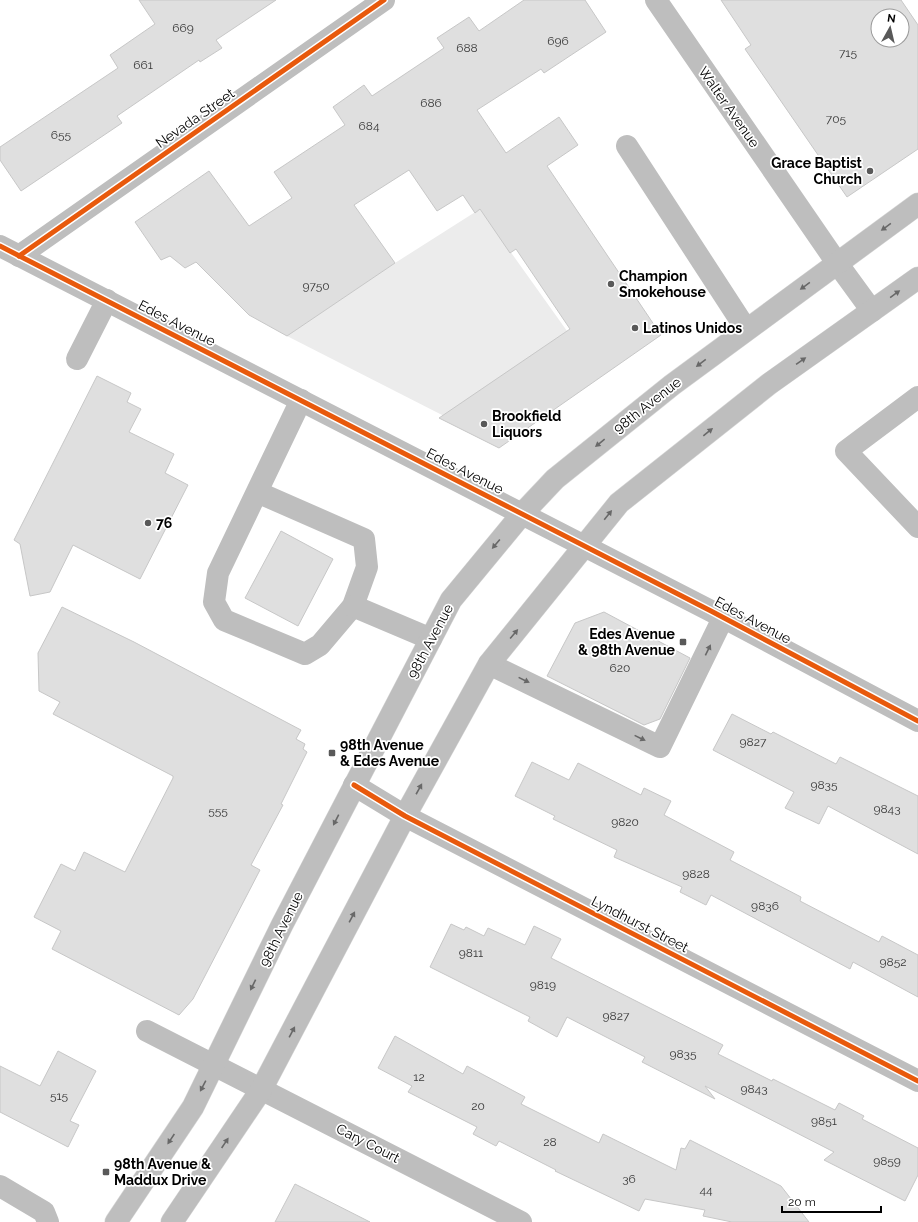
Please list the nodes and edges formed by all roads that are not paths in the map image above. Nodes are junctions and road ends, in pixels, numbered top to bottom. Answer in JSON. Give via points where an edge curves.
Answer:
{"nodes":[{"id":1,"x":384,"y":0,"type":"edge"},
{"id":2,"x":656,"y":0,"type":"edge"},
{"id":3,"x":627,"y":146,"type":"dead end"},
{"id":4,"x":918,"y":204,"type":"edge"},
{"id":5,"x":0,"y":246,"type":"edge"},
{"id":6,"x":19,"y":256,"type":"junction"},
{"id":7,"x":836,"y":263,"type":"junction"},
{"id":8,"x":918,"y":278,"type":"edge"},
{"id":9,"x":107,"y":300,"type":"junction"},
{"id":10,"x":872,"y":311,"type":"junction"},
{"id":11,"x":746,"y":329,"type":"junction"},
{"id":12,"x":77,"y":359,"type":"dead end"},
{"id":13,"x":918,"y":397,"type":"edge"},
{"id":14,"x":301,"y":400,"type":"junction"},
{"id":15,"x":257,"y":492,"type":"junction"},
{"id":16,"x":522,"y":514,"type":"junction"},
{"id":17,"x":918,"y":527,"type":"edge"},
{"id":18,"x":584,"y":546,"type":"junction"},
{"id":19,"x":353,"y":606,"type":"junction"},
{"id":20,"x":723,"y":618,"type":"junction"},
{"id":21,"x":431,"y":639,"type":"junction"},
{"id":22,"x":489,"y":664,"type":"junction"},
{"id":23,"x":918,"y":721,"type":"edge"},
{"id":24,"x":354,"y":785,"type":"junction"},
{"id":25,"x":405,"y":816,"type":"junction"},
{"id":26,"x":147,"y":1031,"type":"dead end"},
{"id":27,"x":214,"y":1066,"type":"junction"},
{"id":28,"x":918,"y":1081,"type":"edge"},
{"id":29,"x":262,"y":1090,"type":"junction"},
{"id":30,"x":0,"y":1186,"type":"edge"},
{"id":31,"x":48,"y":1222,"type":"edge"},
{"id":32,"x":116,"y":1222,"type":"edge"},
{"id":33,"x":172,"y":1222,"type":"edge"},
{"id":34,"x":521,"y":1222,"type":"edge"}],
"edges":[{"from":1,"to":6,"type":"street","name":"Nevada Street"},
{"from":2,"to":7,"type":"street","name":"Walter Avenue"},
{"from":3,"to":11,"type":"street"},
{"from":4,"to":7,"type":"street","name":"98th Avenue","one_way":true},
{"from":5,"to":6,"type":"street","name":"Edes Avenue"},
{"from":6,"to":9,"type":"street","name":"Edes Avenue"},
{"from":7,"to":10,"type":"street","name":"Walter Avenue"},
{"from":7,"to":11,"type":"street","name":"98th Avenue","one_way":true},
{"from":10,"to":8,"type":"street","one_way":true},
{"from":9,"to":12,"type":"street"},
{"from":9,"to":14,"type":"street","name":"Edes Avenue"},
{"from":18,"to":10,"type":"street","one_way":true,"via":[[619,503],[770,384]]},
{"from":11,"to":16,"type":"street","name":"98th Avenue","one_way":true,"via":[[555,479]]},
{"from":13,"to":17,"type":"street","via":[[846,451]]},
{"from":14,"to":15,"type":"street"},
{"from":14,"to":16,"type":"street","name":"Edes Avenue"},
{"from":15,"to":19,"type":"street","via":[[364,539],[367,567]]},
{"from":15,"to":19,"type":"street","via":[[218,573],[214,602],[224,620],[305,654],[320,645]]},
{"from":16,"to":18,"type":"street","name":"Edes Avenue"},
{"from":16,"to":21,"type":"street","name":"98th Avenue","one_way":true,"via":[[451,600]]},
{"from":18,"to":20,"type":"street","name":"Edes Avenue"},
{"from":22,"to":18,"type":"street","one_way":true},
{"from":19,"to":21,"type":"street"},
{"from":22,"to":20,"type":"street","one_way":true,"via":[[660,747]]},
{"from":20,"to":23,"type":"street","name":"Edes Avenue"},
{"from":21,"to":24,"type":"street","name":"98th Avenue"},
{"from":25,"to":22,"type":"street","one_way":true},
{"from":24,"to":25,"type":"street","name":"Lyndhurst Street"},
{"from":24,"to":27,"type":"street","name":"98th Avenue","one_way":true,"via":[[282,925]]},
{"from":25,"to":28,"type":"street","name":"Lyndhurst Street"},
{"from":29,"to":25,"type":"street","one_way":true},
{"from":26,"to":27,"type":"street","name":"Cary Court"},
{"from":27,"to":29,"type":"street","name":"Cary Court"},
{"from":27,"to":32,"type":"street","name":"98th Avenue","one_way":true,"via":[[193,1107]]},
{"from":33,"to":29,"type":"street","one_way":true},
{"from":29,"to":34,"type":"street","name":"Cary Court"},
{"from":30,"to":31,"type":"street","via":[[44,1212]]}]}
